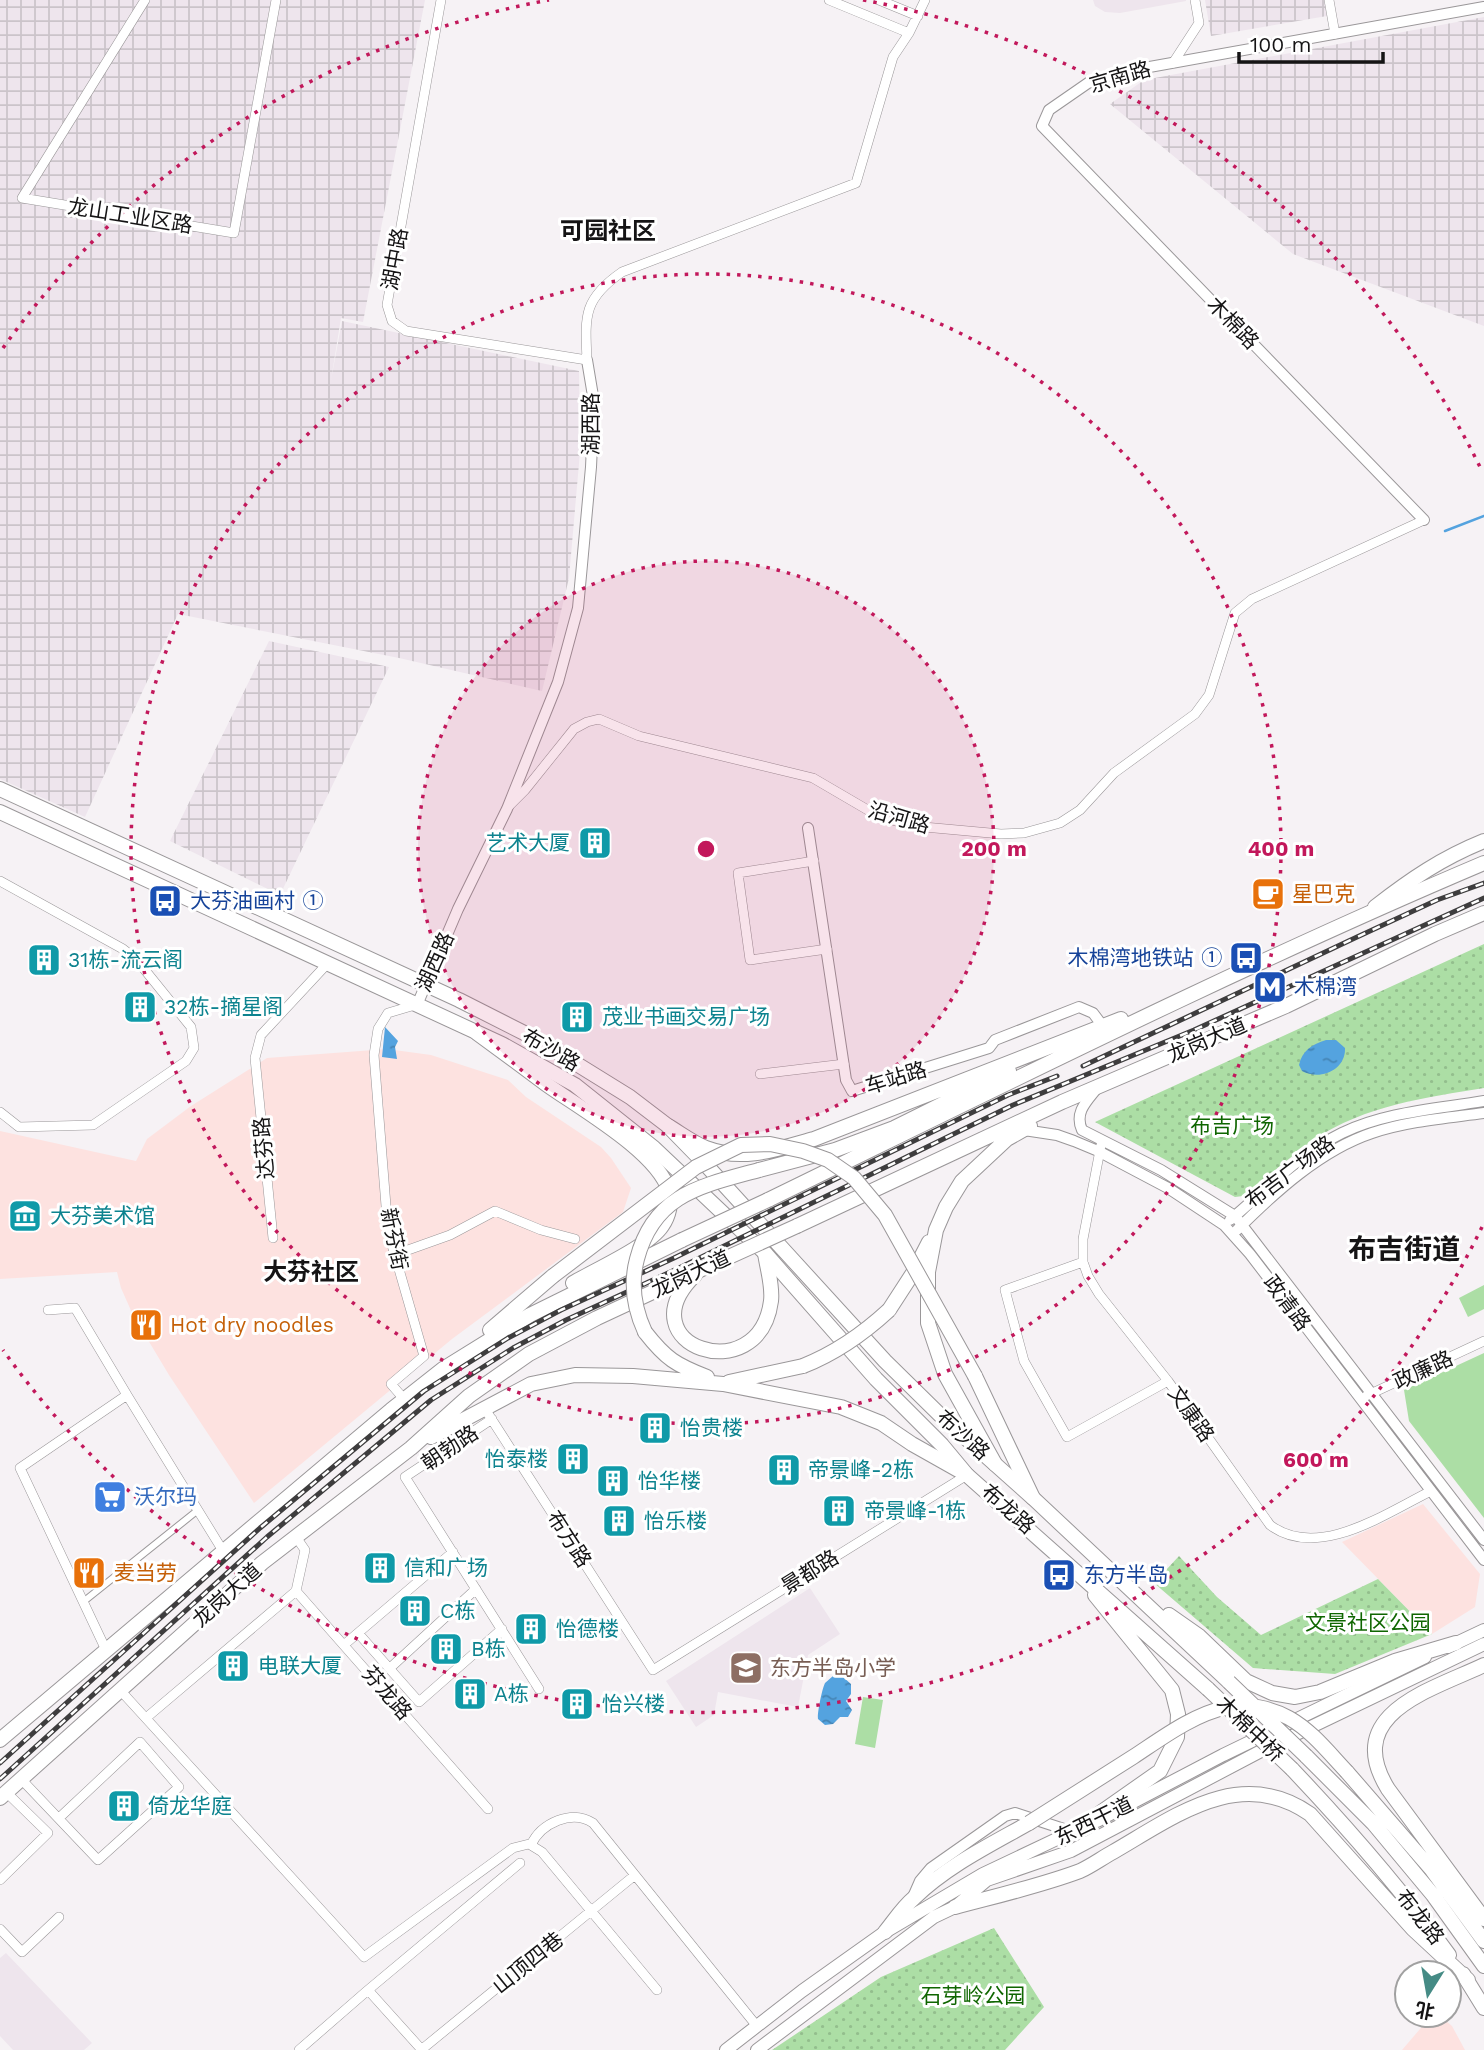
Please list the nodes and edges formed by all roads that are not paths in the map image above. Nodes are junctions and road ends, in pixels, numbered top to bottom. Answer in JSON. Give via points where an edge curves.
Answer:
{"nodes":[{"id":1,"x":145,"y":0,"type":"edge"},
{"id":2,"x":276,"y":0,"type":"edge"},
{"id":3,"x":440,"y":0,"type":"edge"},
{"id":4,"x":830,"y":0,"type":"edge"},
{"id":5,"x":879,"y":0,"type":"edge"},
{"id":6,"x":925,"y":0,"type":"edge"},
{"id":7,"x":1195,"y":0,"type":"edge"},
{"id":8,"x":1329,"y":0,"type":"edge"},
{"id":9,"x":1484,"y":7,"type":"edge"},
{"id":10,"x":918,"y":16,"type":"junction"},
{"id":11,"x":909,"y":33,"type":"junction"},
{"id":12,"x":1335,"y":34,"type":"junction"},
{"id":13,"x":1173,"y":63,"type":"junction"},
{"id":14,"x":1042,"y":126,"type":"joint"},
{"id":15,"x":587,"y":360,"type":"junction"},
{"id":16,"x":1424,"y":520,"type":"joint"},
{"id":17,"x":0,"y":789,"type":"edge"},
{"id":18,"x":507,"y":809,"type":"junction"},
{"id":19,"x":0,"y":812,"type":"edge"},
{"id":20,"x":808,"y":828,"type":"dead end"},
{"id":21,"x":1484,"y":841,"type":"edge"},
{"id":22,"x":814,"y":861,"type":"junction"},
{"id":23,"x":1484,"y":863,"type":"edge"},
{"id":24,"x":0,"y":881,"type":"edge"},
{"id":25,"x":1368,"y":913,"type":"junction"},
{"id":26,"x":1484,"y":913,"type":"edge"},
{"id":27,"x":827,"y":948,"type":"junction"},
{"id":28,"x":328,"y":963,"type":"junction"},
{"id":29,"x":426,"y":984,"type":"junction"},
{"id":30,"x":1174,"y":1001,"type":"junction"},
{"id":31,"x":417,"y":1005,"type":"junction"},
{"id":32,"x":1102,"y":1025,"type":"junction"},
{"id":33,"x":477,"y":1033,"type":"junction"},
{"id":34,"x":844,"y":1064,"type":"junction"},
{"id":35,"x":760,"y":1074,"type":"dead end"},
{"id":36,"x":1099,"y":1086,"type":"junction"},
{"id":37,"x":1484,"y":1101,"type":"edge"},
{"id":38,"x":1062,"y":1102,"type":"junction"},
{"id":39,"x":0,"y":1112,"type":"edge"},
{"id":40,"x":1484,"y":1112,"type":"edge"},
{"id":41,"x":668,"y":1126,"type":"junction"},
{"id":42,"x":1024,"y":1130,"type":"junction"},
{"id":43,"x":1100,"y":1146,"type":"junction"},
{"id":44,"x":1238,"y":1221,"type":"junction"},
{"id":45,"x":1224,"y":1225,"type":"junction"},
{"id":46,"x":936,"y":1230,"type":"junction"},
{"id":47,"x":1233,"y":1234,"type":"junction"},
{"id":48,"x":273,"y":1238,"type":"dead end"},
{"id":49,"x":575,"y":1239,"type":"dead end"},
{"id":50,"x":765,"y":1253,"type":"junction"},
{"id":51,"x":394,"y":1255,"type":"junction"},
{"id":52,"x":1083,"y":1262,"type":"junction"},
{"id":53,"x":700,"y":1270,"type":"junction"},
{"id":54,"x":48,"y":1310,"type":"dead end"},
{"id":55,"x":530,"y":1315,"type":"junction"},
{"id":56,"x":1484,"y":1341,"type":"edge"},
{"id":57,"x":452,"y":1364,"type":"junction"},
{"id":58,"x":1168,"y":1381,"type":"junction"},
{"id":59,"x":723,"y":1384,"type":"junction"},
{"id":60,"x":1372,"y":1394,"type":"junction"},
{"id":61,"x":127,"y":1395,"type":"junction"},
{"id":62,"x":404,"y":1399,"type":"junction"},
{"id":63,"x":1361,"y":1399,"type":"junction"},
{"id":64,"x":489,"y":1414,"type":"junction"},
{"id":65,"x":411,"y":1448,"type":"junction"},
{"id":66,"x":995,"y":1464,"type":"junction"},
{"id":67,"x":967,"y":1475,"type":"junction"},
{"id":68,"x":1432,"y":1491,"type":"junction"},
{"id":69,"x":1033,"y":1498,"type":"junction"},
{"id":70,"x":198,"y":1510,"type":"junction"},
{"id":71,"x":296,"y":1537,"type":"junction"},
{"id":72,"x":1484,"y":1540,"type":"edge"},
{"id":73,"x":223,"y":1551,"type":"junction"},
{"id":74,"x":453,"y":1552,"type":"junction"},
{"id":75,"x":1484,"y":1560,"type":"edge"},
{"id":76,"x":1068,"y":1561,"type":"junction"},
{"id":77,"x":1130,"y":1588,"type":"junction"},
{"id":78,"x":476,"y":1589,"type":"junction"},
{"id":79,"x":296,"y":1591,"type":"junction"},
{"id":80,"x":83,"y":1602,"type":"junction"},
{"id":81,"x":1484,"y":1619,"type":"edge"},
{"id":82,"x":502,"y":1629,"type":"junction"},
{"id":83,"x":1484,"y":1630,"type":"edge"},
{"id":84,"x":358,"y":1633,"type":"junction"},
{"id":85,"x":1471,"y":1636,"type":"junction"},
{"id":86,"x":1456,"y":1643,"type":"junction"},
{"id":87,"x":345,"y":1644,"type":"junction"},
{"id":88,"x":1484,"y":1644,"type":"edge"},
{"id":89,"x":106,"y":1650,"type":"junction"},
{"id":90,"x":1484,"y":1665,"type":"edge"},
{"id":91,"x":390,"y":1668,"type":"junction"},
{"id":92,"x":653,"y":1670,"type":"joint"},
{"id":93,"x":1229,"y":1682,"type":"joint"},
{"id":94,"x":539,"y":1689,"type":"dead end"},
{"id":95,"x":1208,"y":1689,"type":"joint"},
{"id":96,"x":120,"y":1690,"type":"junction"},
{"id":97,"x":146,"y":1717,"type":"junction"},
{"id":98,"x":0,"y":1740,"type":"edge"},
{"id":99,"x":1306,"y":1756,"type":"joint"},
{"id":100,"x":1292,"y":1769,"type":"joint"},
{"id":101,"x":21,"y":1779,"type":"junction"},
{"id":102,"x":3,"y":1795,"type":"edge"},
{"id":103,"x":488,"y":1808,"type":"dead end"},
{"id":104,"x":59,"y":1818,"type":"junction"},
{"id":105,"x":1073,"y":1832,"type":"junction"},
{"id":106,"x":531,"y":1845,"type":"junction"},
{"id":107,"x":969,"y":1857,"type":"junction"},
{"id":108,"x":944,"y":1859,"type":"junction"},
{"id":109,"x":520,"y":1863,"type":"dead end"},
{"id":110,"x":635,"y":1875,"type":"junction"},
{"id":111,"x":985,"y":1877,"type":"junction"},
{"id":112,"x":0,"y":1880,"type":"edge"},
{"id":113,"x":996,"y":1896,"type":"junction"},
{"id":114,"x":913,"y":1898,"type":"junction"},
{"id":115,"x":955,"y":1907,"type":"junction"},
{"id":116,"x":592,"y":1911,"type":"junction"},
{"id":117,"x":60,"y":1917,"type":"dead end"},
{"id":118,"x":1484,"y":1919,"type":"edge"},
{"id":119,"x":0,"y":1929,"type":"edge"},
{"id":120,"x":885,"y":1932,"type":"junction"},
{"id":121,"x":1484,"y":1941,"type":"edge"},
{"id":122,"x":1484,"y":1966,"type":"edge"},
{"id":123,"x":1468,"y":1980,"type":"junction"},
{"id":124,"x":368,"y":1990,"type":"junction"},
{"id":125,"x":657,"y":1990,"type":"dead end"},
{"id":126,"x":1484,"y":2008,"type":"edge"},
{"id":127,"x":756,"y":2025,"type":"junction"},
{"id":128,"x":299,"y":2050,"type":"edge"},
{"id":129,"x":421,"y":2050,"type":"edge"},
{"id":130,"x":726,"y":2050,"type":"edge"},
{"id":131,"x":757,"y":2050,"type":"edge"}],
"edges":[{"from":1,"to":2,"type":"street","name":"龙山工业区路","via":[[22,198],[234,233]]},
{"from":3,"to":15,"type":"street","name":"湖中路","via":[[387,305],[392,321],[406,331]]},
{"from":4,"to":11,"type":"street"},
{"from":5,"to":10,"type":"street"},
{"from":6,"to":10,"type":"street","name":"湖西路"},
{"from":7,"to":13,"type":"street","name":"京南路","via":[[1199,23]]},
{"from":8,"to":12,"type":"street"},
{"from":9,"to":12,"type":"street","name":"京南路"},
{"from":10,"to":11,"type":"street","name":"湖西路"},
{"from":11,"to":15,"type":"street","name":"湖西路","via":[[893,57],[856,183],[622,272],[602,286],[590,305]]},
{"from":12,"to":13,"type":"street","name":"京南路"},
{"from":13,"to":14,"type":"street","name":"京南路","via":[[1088,83],[1049,110]]},
{"from":14,"to":16,"type":"street","name":"木棉路"},
{"from":15,"to":18,"type":"street","name":"湖西路","via":[[594,402],[578,608],[558,682]]},
{"from":16,"to":18,"type":"street","name":"沿河路","via":[[1252,599],[1235,613],[1209,695],[1195,714],[1114,773],[1080,810],[1060,823],[1001,834],[913,826],[878,816],[813,778],[639,736],[599,719],[574,729]]},
{"from":17,"to":29,"type":"main road","name":"布沙路"},
{"from":18,"to":29,"type":"street","name":"湖西路"},
{"from":19,"to":28,"type":"main road","name":"布沙路"},
{"from":20,"to":22,"type":"street","name":"车站路"},
{"from":21,"to":25,"type":"main road","via":[[1417,874]]},
{"from":22,"to":27,"type":"street","name":"车站路"},
{"from":22,"to":27,"type":"street","via":[[738,873],[750,960]]},
{"from":23,"to":25,"type":"main road","name":"龙岗大道"},
{"from":24,"to":39,"type":"street","via":[[136,959],[191,1027],[194,1048],[186,1061],[93,1125],[19,1127]]},
{"from":25,"to":30,"type":"main road","name":"龙岗大道"},
{"from":26,"to":36,"type":"main road","name":"龙岗大道","via":[[1286,1006]]},
{"from":27,"to":34,"type":"street","name":"车站路"},
{"from":28,"to":31,"type":"main road","name":"布沙路"},
{"from":28,"to":48,"type":"street","name":"达芬路","via":[[261,1035],[255,1058]]},
{"from":29,"to":31,"type":"street","name":"湖西路"},
{"from":29,"to":41,"type":"main road","name":"布沙路","via":[[538,1040]]},
{"from":30,"to":32,"type":"main road"},
{"from":30,"to":55,"type":"main road","name":"龙岗大道","bridge":true},
{"from":31,"to":33,"type":"main road","name":"布沙路"},
{"from":31,"to":51,"type":"street","name":"新芬街","via":[[388,1013],[378,1029],[374,1055],[388,1231]]},
{"from":32,"to":34,"type":"street","name":"车站路","via":[[1093,1013],[1079,1007],[995,1040],[989,1048],[857,1091],[848,1087]]},
{"from":32,"to":41,"type":"main road","via":[[814,1139],[769,1152],[735,1156],[705,1148]]},
{"from":32,"to":59,"type":"main road","bridge":true,"via":[[894,1128],[835,1150],[707,1184],[663,1210],[648,1227],[635,1267],[636,1311],[658,1350],[676,1365]]},
{"from":33,"to":50,"type":"main road","name":"布沙路","via":[[575,1085],[654,1148]]},
{"from":33,"to":55,"type":"main road","via":[[599,1119],[646,1158],[669,1190],[670,1206],[653,1236],[557,1293]]},
{"from":34,"to":35,"type":"street"},
{"from":36,"to":38,"type":"main road","name":"龙岗大道"},
{"from":36,"to":43,"type":"street","name":"政清路","via":[[1080,1109],[1077,1121]]},
{"from":37,"to":44,"type":"street","name":"布吉广场路","via":[[1395,1116],[1342,1133],[1279,1177]]},
{"from":38,"to":42,"type":"main road"},
{"from":38,"to":53,"type":"main road","name":"龙岗大道","bridge":true},
{"from":40,"to":44,"type":"street","name":"布吉广场路","via":[[1373,1132],[1347,1143]]},
{"from":41,"to":66,"type":"main road","name":"布沙路","via":[[885,1361]]},
{"from":42,"to":43,"type":"street","name":"政清路"},
{"from":42,"to":46,"type":"main road","via":[[1007,1139],[962,1181]]},
{"from":43,"to":44,"type":"street","name":"政清路","via":[[1161,1170]]},
{"from":43,"to":45,"type":"street","name":"政清路"},
{"from":43,"to":52,"type":"street","name":"文康路"},
{"from":44,"to":45,"type":"street","name":"布吉广场路"},
{"from":44,"to":47,"type":"street","name":"布吉广场路"},
{"from":44,"to":60,"type":"street","name":"政清路"},
{"from":45,"to":47,"type":"street","name":"政清路"},
{"from":46,"to":59,"type":"main road","bridge":true,"via":[[889,1310],[867,1330],[803,1366]]},
{"from":46,"to":66,"type":"main road","via":[[928,1272],[928,1323],[945,1374]]},
{"from":47,"to":63,"type":"street","name":"政清路"},
{"from":49,"to":51,"type":"street","via":[[495,1211],[450,1235]]},
{"from":50,"to":53,"type":"main road","via":[[772,1298],[769,1313],[748,1342],[724,1352],[692,1346],[682,1337],[675,1317],[677,1296]]},
{"from":50,"to":67,"type":"main road","name":"布龙路"},
{"from":51,"to":62,"type":"street","name":"新芬街","via":[[425,1356],[391,1384]]},
{"from":52,"to":58,"type":"street","name":"文康路","via":[[1099,1294]]},
{"from":52,"to":58,"type":"street","via":[[1005,1290],[1024,1361],[1067,1437]]},
{"from":53,"to":65,"type":"main road","name":"龙岗大道","via":[[529,1354],[469,1396]]},
{"from":54,"to":61,"type":"street","via":[[75,1308]]},
{"from":55,"to":57,"type":"main road","name":"龙岗大道"},
{"from":56,"to":60,"type":"street","name":"政廉路"},
{"from":57,"to":62,"type":"main road","name":"龙岗大道"},
{"from":57,"to":69,"type":"main road","bridge":true,"via":[[553,1276],[696,1167],[741,1145],[770,1144],[803,1151],[828,1160],[854,1178],[886,1215],[975,1377]]},
{"from":58,"to":68,"type":"street","name":"文康路","via":[[1263,1517],[1286,1535],[1305,1539],[1337,1535]]},
{"from":59,"to":64,"type":"main road","via":[[575,1375],[531,1384]]},
{"from":59,"to":67,"type":"main road","via":[[841,1406],[881,1423]]},
{"from":60,"to":63,"type":"street","name":"政廉路"},
{"from":60,"to":72,"type":"street","name":"政清路"},
{"from":61,"to":70,"type":"street"},
{"from":61,"to":80,"type":"street","via":[[20,1468]]},
{"from":62,"to":73,"type":"main road","name":"龙岗大道"},
{"from":63,"to":68,"type":"street","name":"政清路"},
{"from":64,"to":65,"type":"main road"},
{"from":64,"to":74,"type":"street","name":"朝勃路","via":[[405,1477]]},
{"from":64,"to":92,"type":"street","name":"布方路"},
{"from":65,"to":71,"type":"main road","name":"龙岗大道"},
{"from":66,"to":69,"type":"main road","name":"布龙路"},
{"from":67,"to":76,"type":"main road","name":"布龙路"},
{"from":67,"to":92,"type":"street","name":"景都路"},
{"from":68,"to":75,"type":"street","name":"政清路"},
{"from":69,"to":77,"type":"main road","name":"布龙路"},
{"from":70,"to":73,"type":"street"},
{"from":70,"to":80,"type":"street"},
{"from":71,"to":79,"type":"street","via":[[305,1550]]},
{"from":71,"to":96,"type":"main road","name":"龙岗大道"},
{"from":73,"to":89,"type":"main road","name":"龙岗大道"},
{"from":74,"to":78,"type":"street","name":"朝勃路"},
{"from":74,"to":84,"type":"street"},
{"from":76,"to":95,"type":"main road","name":"布龙路"},
{"from":76,"to":105,"type":"main road","via":[[1172,1690],[1178,1714],[1177,1737],[1160,1771]]},
{"from":77,"to":86,"type":"main road","via":[[1199,1636],[1246,1681],[1295,1697]]},
{"from":77,"to":93,"type":"main road","name":"布龙路"},
{"from":78,"to":82,"type":"street","name":"朝勃路"},
{"from":78,"to":91,"type":"street"},
{"from":79,"to":87,"type":"street","name":"芬龙路"},
{"from":79,"to":97,"type":"street"},
{"from":80,"to":89,"type":"street"},
{"from":81,"to":85,"type":"main road"},
{"from":82,"to":91,"type":"street","via":[[419,1702]]},
{"from":82,"to":94,"type":"street","name":"朝勃路"},
{"from":83,"to":85,"type":"main road","name":"东西干道"},
{"from":84,"to":87,"type":"street"},
{"from":84,"to":91,"type":"street"},
{"from":85,"to":86,"type":"main road","name":"东西干道"},
{"from":86,"to":105,"type":"main road","name":"东西干道"},
{"from":87,"to":103,"type":"street","name":"芬龙路"},
{"from":88,"to":111,"type":"main road","name":"东西干道","via":[[1261,1751],[1071,1851]]},
{"from":89,"to":98,"type":"main road","name":"龙岗大道"},
{"from":90,"to":118,"type":"main road","via":[[1393,1710],[1380,1729],[1375,1751],[1388,1789]]},
{"from":93,"to":99,"type":"main road","name":"木棉中桥","bridge":true},
{"from":95,"to":100,"type":"main road","name":"木棉中桥","bridge":true},
{"from":96,"to":97,"type":"street"},
{"from":96,"to":101,"type":"main road","name":"龙岗大道"},
{"from":97,"to":106,"type":"street","via":[[364,1957],[513,1847]]},
{"from":99,"to":122,"type":"main road","name":"布龙路","via":[[1390,1843]]},
{"from":100,"to":123,"type":"main road","name":"布龙路","via":[[1352,1832]]},
{"from":101,"to":102,"type":"main road","name":"龙岗大道"},
{"from":101,"to":104,"type":"street"},
{"from":102,"to":112,"type":"street","via":[[48,1833]]},
{"from":104,"to":104,"type":"street","via":[[98,1860],[179,1787],[140,1742]]},
{"from":105,"to":108,"type":"street","via":[[1015,1813]]},
{"from":105,"to":111,"type":"main road","name":"东西干道"},
{"from":106,"to":110,"type":"street","via":[[555,1821],[587,1819]]},
{"from":106,"to":116,"type":"street"},
{"from":107,"to":108,"type":"street"},
{"from":107,"to":114,"type":"main road"},
{"from":107,"to":121,"type":"main road","bridge":true,"via":[[1178,1728],[1230,1706],[1249,1706],[1289,1718],[1315,1738],[1432,1870]]},
{"from":108,"to":114,"type":"street","via":[[920,1881]]},
{"from":109,"to":124,"type":"street"},
{"from":110,"to":116,"type":"street","name":"山顶四巷"},
{"from":110,"to":127,"type":"street"},
{"from":111,"to":113,"type":"main road"},
{"from":111,"to":115,"type":"main road","name":"东西干道"},
{"from":111,"to":120,"type":"main road","name":"东西干道"},
{"from":113,"to":115,"type":"main road"},
{"from":113,"to":123,"type":"main road","via":[[1081,1870],[1215,1797],[1263,1795],[1295,1804],[1310,1814],[1413,1929]]},
{"from":114,"to":120,"type":"main road"},
{"from":115,"to":131,"type":"main road","name":"东西干道","via":[[934,1917]]},
{"from":116,"to":125,"type":"street"},
{"from":116,"to":129,"type":"street","name":"山顶四巷"},
{"from":117,"to":119,"type":"street","via":[[22,1952]]},
{"from":120,"to":127,"type":"main road","name":"东西干道"},
{"from":123,"to":126,"type":"main road","name":"布龙路"},
{"from":124,"to":128,"type":"street"},
{"from":124,"to":129,"type":"street"},
{"from":127,"to":130,"type":"main road","name":"东西干道"}]}
